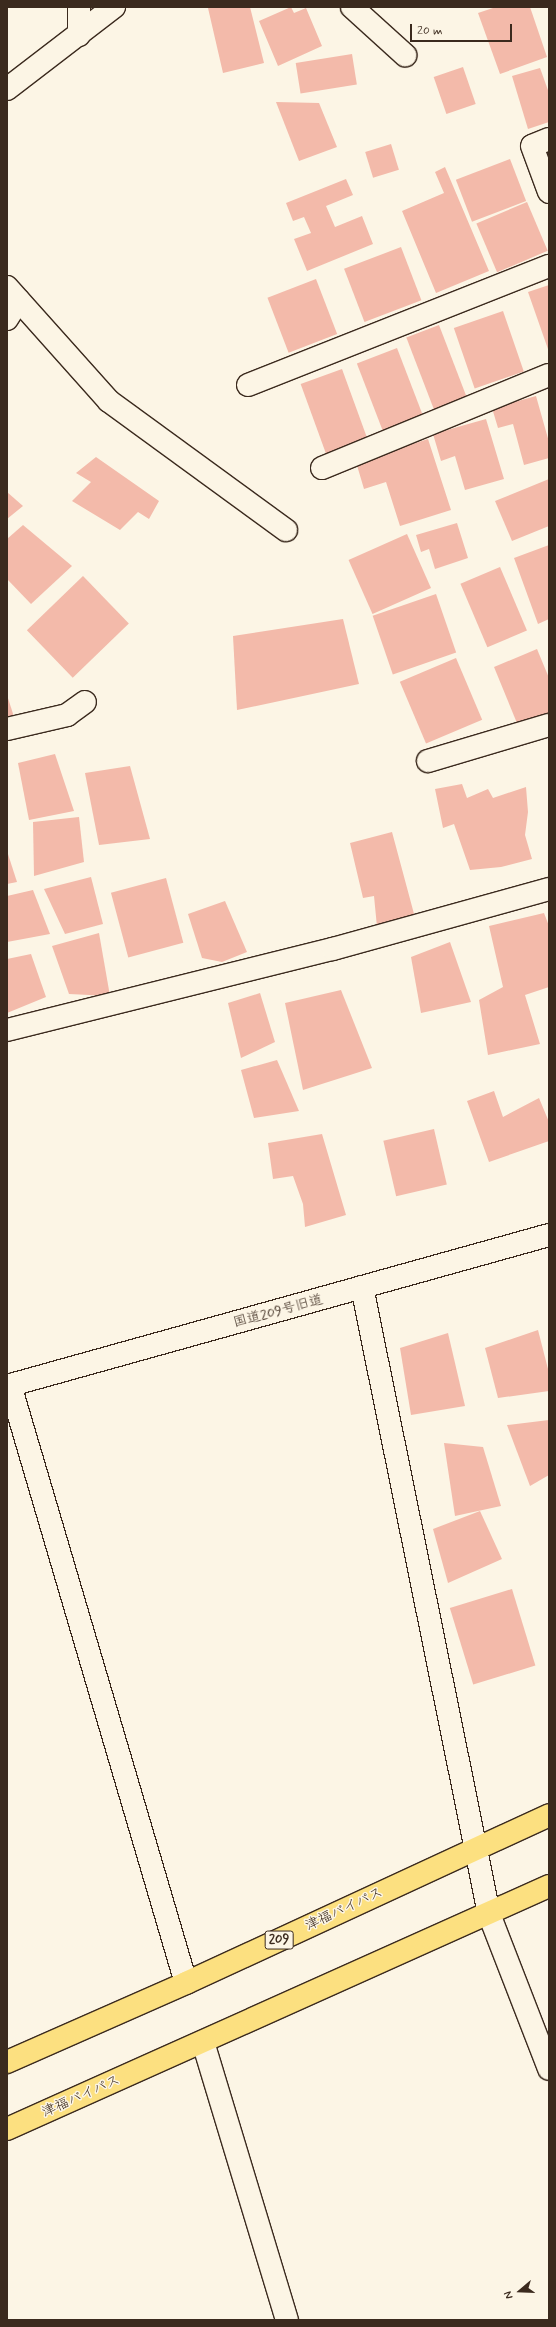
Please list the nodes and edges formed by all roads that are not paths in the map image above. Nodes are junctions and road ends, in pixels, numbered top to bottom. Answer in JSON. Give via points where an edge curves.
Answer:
{"nodes":[{"id":1,"x":79,"y":7,"type":"edge"},
{"id":2,"x":114,"y":7,"type":"edge"},
{"id":3,"x":352,"y":7,"type":"edge"},
{"id":4,"x":79,"y":35,"type":"junction"},
{"id":5,"x":405,"y":55,"type":"dead end"},
{"id":6,"x":7,"y":89,"type":"edge"},
{"id":7,"x":549,"y":138,"type":"edge"},
{"id":8,"x":549,"y":192,"type":"edge"},
{"id":9,"x":549,"y":266,"type":"edge"},
{"id":10,"x":13,"y":294,"type":"edge"},
{"id":11,"x":7,"y":319,"type":"edge"},
{"id":12,"x":549,"y":375,"type":"edge"},
{"id":13,"x":248,"y":385,"type":"dead end"},
{"id":14,"x":322,"y":468,"type":"dead end"},
{"id":15,"x":286,"y":530,"type":"dead end"},
{"id":16,"x":85,"y":702,"type":"dead end"},
{"id":17,"x":549,"y":725,"type":"edge"},
{"id":18,"x":7,"y":729,"type":"edge"},
{"id":19,"x":428,"y":761,"type":"dead end"},
{"id":20,"x":549,"y":888,"type":"edge"},
{"id":21,"x":7,"y":1030,"type":"edge"},
{"id":22,"x":549,"y":1235,"type":"edge"},
{"id":23,"x":362,"y":1287,"type":"junction"},
{"id":24,"x":9,"y":1385,"type":"edge"},
{"id":25,"x":549,"y":1815,"type":"edge"},
{"id":26,"x":474,"y":1849,"type":"junction"},
{"id":27,"x":549,"y":1886,"type":"edge"},
{"id":28,"x":489,"y":1914,"type":"junction"},
{"id":29,"x":186,"y":1983,"type":"junction"},
{"id":30,"x":543,"y":2039,"type":"edge"},
{"id":31,"x":203,"y":2042,"type":"junction"},
{"id":32,"x":7,"y":2062,"type":"edge"},
{"id":33,"x":549,"y":2069,"type":"edge"},
{"id":34,"x":7,"y":2129,"type":"edge"},
{"id":35,"x":286,"y":2320,"type":"edge"}],
"edges":[{"from":1,"to":4,"type":"street"},
{"from":2,"to":4,"type":"street"},
{"from":3,"to":5,"type":"street"},
{"from":4,"to":6,"type":"street"},
{"from":7,"to":8,"type":"street","via":[[532,146]]},
{"from":9,"to":13,"type":"street"},
{"from":10,"to":11,"type":"street"},
{"from":10,"to":15,"type":"street","via":[[109,401]]},
{"from":12,"to":14,"type":"street"},
{"from":16,"to":18,"type":"street","via":[[67,715]]},
{"from":17,"to":19,"type":"street"},
{"from":20,"to":21,"type":"street","via":[[333,949]]},
{"from":22,"to":23,"type":"street","name":"国道209号旧道"},
{"from":23,"to":24,"type":"street","name":"国道209号旧道"},
{"from":23,"to":26,"type":"street"},
{"from":24,"to":29,"type":"street"},
{"from":25,"to":26,"type":"highway","name":"津福バイパス","number":"209"},
{"from":26,"to":28,"type":"street"},
{"from":26,"to":29,"type":"highway","name":"津福バイパス","number":"209"},
{"from":27,"to":28,"type":"highway","name":"津福バイパス"},
{"from":28,"to":30,"type":"street"},
{"from":28,"to":31,"type":"highway","name":"津福バイパス"},
{"from":29,"to":32,"type":"highway","name":"津福バイパス","number":"209"},
{"from":30,"to":33,"type":"street"},
{"from":31,"to":34,"type":"highway","name":"津福バイパス"},
{"from":31,"to":35,"type":"street"}]}
